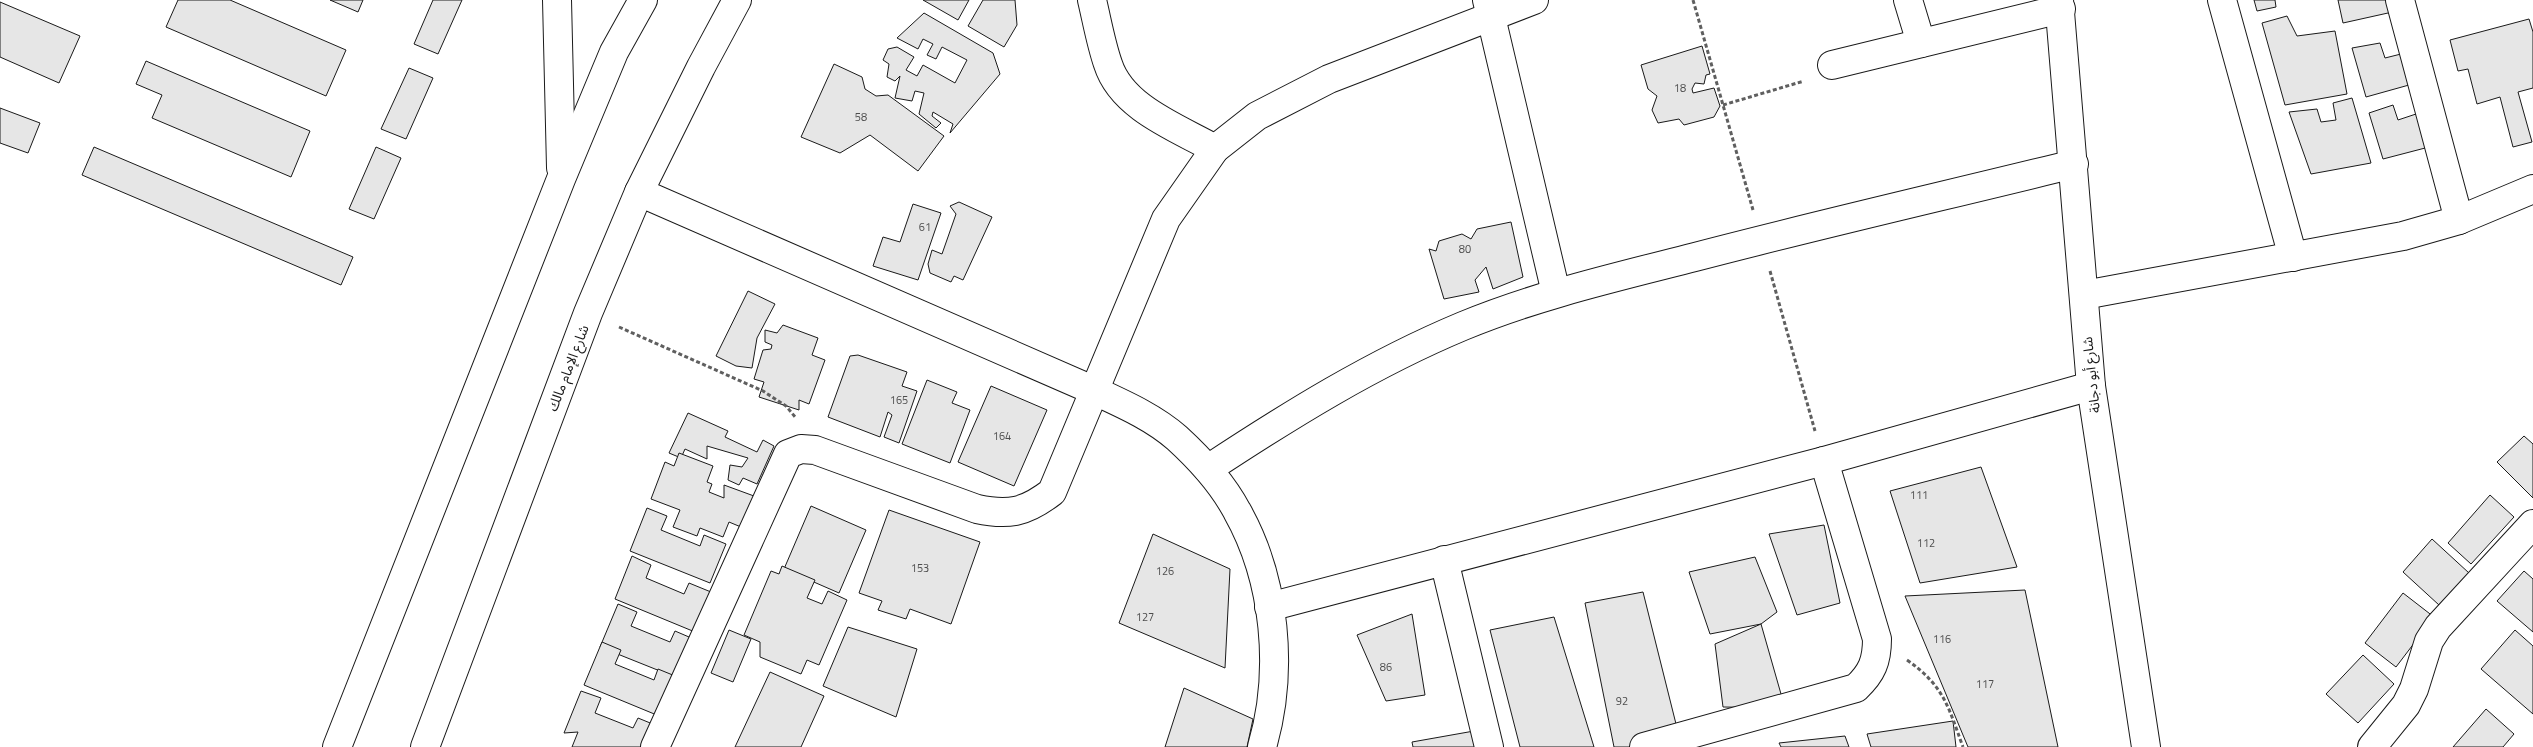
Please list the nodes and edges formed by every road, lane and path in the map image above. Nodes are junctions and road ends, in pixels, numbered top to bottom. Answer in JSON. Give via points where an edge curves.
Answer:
{"nodes":[{"id":1,"x":557,"y":0,"type":"edge"},
{"id":2,"x":643,"y":0,"type":"edge"},
{"id":3,"x":736,"y":0,"type":"edge"},
{"id":4,"x":1092,"y":0,"type":"edge"},
{"id":5,"x":1534,"y":0,"type":"edge"},
{"id":6,"x":1908,"y":0,"type":"edge"},
{"id":7,"x":2222,"y":0,"type":"edge"},
{"id":8,"x":2400,"y":0,"type":"edge"},
{"id":9,"x":2060,"y":4,"type":"edge"},
{"id":10,"x":1489,"y":8,"type":"edge"},
{"id":11,"x":1921,"y":43,"type":"junction"},
{"id":12,"x":1832,"y":65,"type":"joint"},
{"id":13,"x":1723,"y":105,"type":"dead end"},
{"id":14,"x":1215,"y":149,"type":"junction"},
{"id":15,"x":2074,"y":164,"type":"junction"},
{"id":16,"x":561,"y":179,"type":"junction"},
{"id":17,"x":639,"y":192,"type":"junction"},
{"id":18,"x":2529,"y":200,"type":"edge"},
{"id":19,"x":2459,"y":220,"type":"junction"},
{"id":20,"x":2293,"y":256,"type":"junction"},
{"id":21,"x":1556,"y":293,"type":"junction"},
{"id":22,"x":2084,"y":295,"type":"junction"},
{"id":23,"x":588,"y":313,"type":"junction"},
{"id":24,"x":2091,"y":386,"type":"junction"},
{"id":25,"x":1095,"y":391,"type":"junction"},
{"id":26,"x":815,"y":450,"type":"junction"},
{"id":27,"x":1824,"y":460,"type":"junction"},
{"id":28,"x":1208,"y":470,"type":"junction"},
{"id":29,"x":2533,"y":524,"type":"edge"},
{"id":30,"x":1444,"y":560,"type":"junction"},
{"id":31,"x":1269,"y":607,"type":"junction"},
{"id":32,"x":1877,"y":639,"type":"junction"},
{"id":33,"x":1660,"y":745,"type":"edge"},
{"id":34,"x":337,"y":747,"type":"edge"},
{"id":35,"x":424,"y":747,"type":"edge"},
{"id":36,"x":655,"y":747,"type":"edge"},
{"id":37,"x":1262,"y":747,"type":"edge"},
{"id":38,"x":1489,"y":747,"type":"edge"},
{"id":39,"x":1963,"y":747,"type":"edge"},
{"id":40,"x":2146,"y":747,"type":"edge"},
{"id":41,"x":2372,"y":747,"type":"edge"}],
"edges":[{"from":1,"to":16,"type":"street"},
{"from":2,"to":16,"type":"street","via":[[614,52]]},
{"from":3,"to":17,"type":"street","name":"شارع الإمام مالك"},
{"from":4,"to":14,"type":"street","via":[[1108,66],[1119,85],[1152,113]]},
{"from":5,"to":10,"type":"street"},
{"from":6,"to":11,"type":"street"},
{"from":7,"to":20,"type":"street"},
{"from":8,"to":19,"type":"street"},
{"from":9,"to":11,"type":"street"},
{"from":9,"to":15,"type":"street","name":"شارع أبو دجانة"},
{"from":10,"to":14,"type":"street","via":[[1329,79],[1257,116]]},
{"from":10,"to":21,"type":"street"},
{"from":11,"to":12,"type":"street"},
{"from":12,"to":13,"type":"path","via":[[1802,81]]},
{"from":14,"to":25,"type":"street","via":[[1166,219]]},
{"from":15,"to":21,"type":"street"},
{"from":15,"to":22,"type":"street","name":"شارع أبو دجانة"},
{"from":16,"to":34,"type":"street"},
{"from":17,"to":23,"type":"street","name":"شارع الإمام مالك"},
{"from":17,"to":25,"type":"street"},
{"from":18,"to":19,"type":"street"},
{"from":19,"to":20,"type":"street","via":[[2403,236]]},
{"from":20,"to":22,"type":"street"},
{"from":21,"to":28,"type":"street","via":[[1464,326],[1375,367],[1289,415]]},
{"from":22,"to":24,"type":"street","name":"شارع أبو دجانة"},
{"from":23,"to":26,"type":"path","via":[[762,391],[786,406],[803,426]]},
{"from":23,"to":35,"type":"street","name":"شارع الإمام مالك"},
{"from":24,"to":27,"type":"street"},
{"from":24,"to":40,"type":"street","name":"شارع أبو دجانة"},
{"from":25,"to":26,"type":"street","via":[[1052,492],[1017,512],[996,513],[977,509]]},
{"from":25,"to":28,"type":"street","via":[[1137,410],[1168,431]]},
{"from":26,"to":36,"type":"street","via":[[801,449],[788,454],[781,466]]},
{"from":27,"to":30,"type":"street"},
{"from":27,"to":32,"type":"street"},
{"from":28,"to":31,"type":"street","via":[[1237,511],[1258,557]]},
{"from":29,"to":41,"type":"street","via":[[2438,627],[2423,656],[2410,697]]},
{"from":30,"to":31,"type":"street"},
{"from":30,"to":38,"type":"street"},
{"from":31,"to":37,"type":"street","via":[[1275,665],[1269,722]]},
{"from":32,"to":33,"type":"street","via":[[1877,658],[1869,675],[1856,688]]},
{"from":32,"to":39,"type":"path","via":[[1932,679],[1942,693]]}]}
